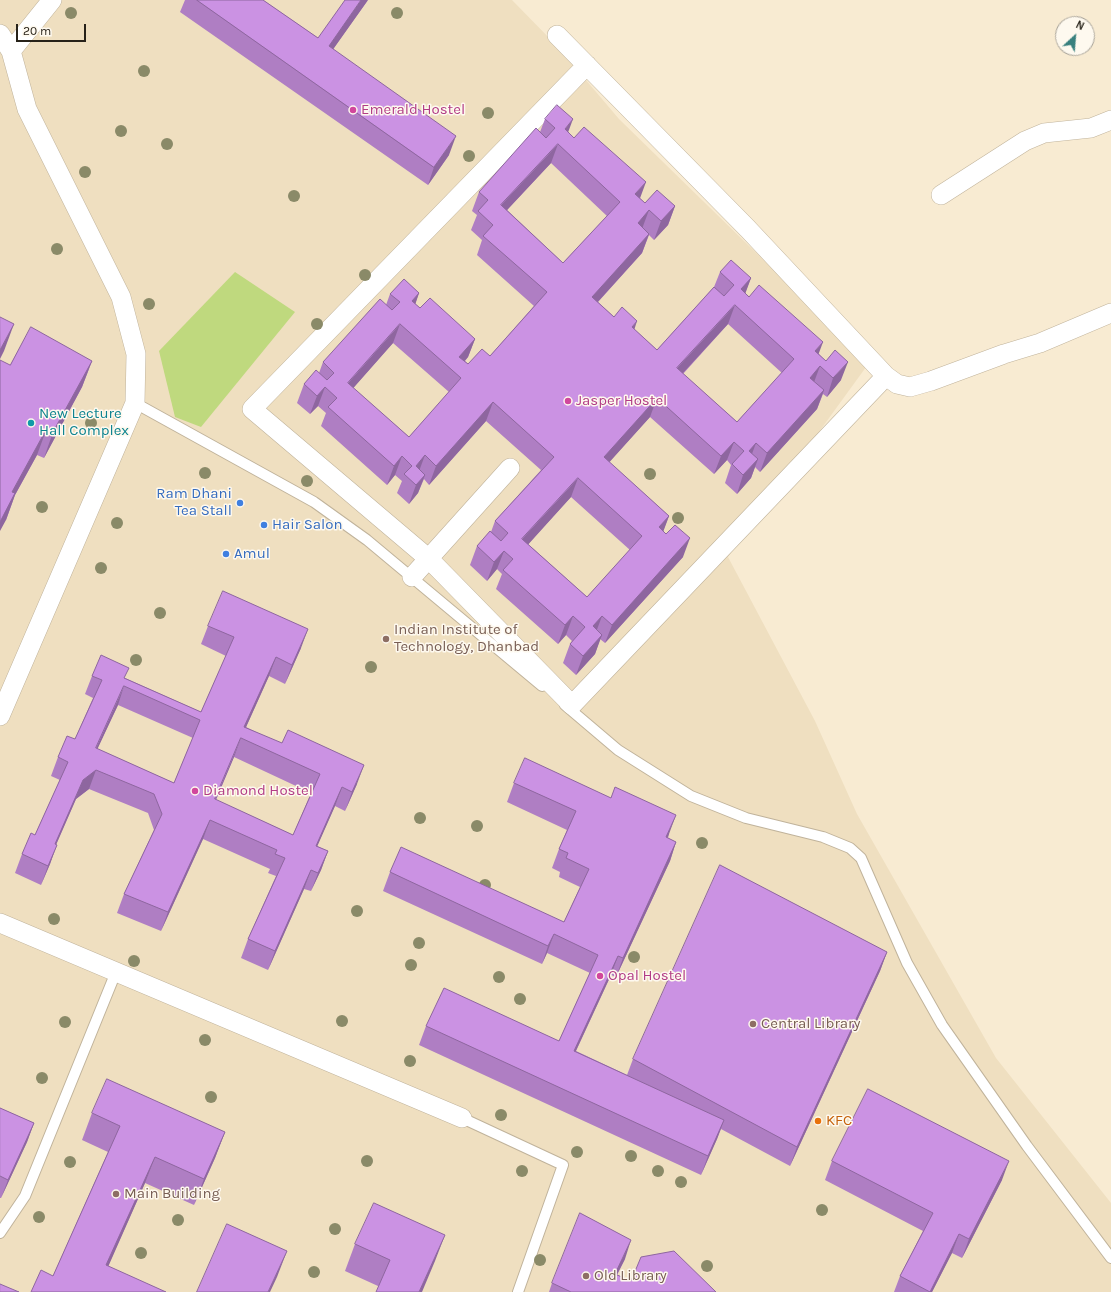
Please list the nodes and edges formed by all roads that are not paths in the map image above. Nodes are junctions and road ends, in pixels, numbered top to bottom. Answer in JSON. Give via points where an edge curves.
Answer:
{"nodes":[{"id":1,"x":52,"y":0,"type":"edge"},
{"id":2,"x":0,"y":34,"type":"edge"},
{"id":3,"x":558,"y":35,"type":"dead end"},
{"id":4,"x":11,"y":51,"type":"junction"},
{"id":5,"x":587,"y":66,"type":"junction"},
{"id":6,"x":1111,"y":120,"type":"edge"},
{"id":7,"x":941,"y":195,"type":"dead end"},
{"id":8,"x":1111,"y":313,"type":"edge"},
{"id":9,"x":886,"y":376,"type":"junction"},
{"id":10,"x":135,"y":403,"type":"junction"},
{"id":11,"x":510,"y":468,"type":"dead end"},
{"id":12,"x":429,"y":559,"type":"junction"},
{"id":13,"x":412,"y":577,"type":"junction"},
{"id":14,"x":0,"y":716,"type":"edge"},
{"id":15,"x":0,"y":923,"type":"edge"},
{"id":16,"x":116,"y":972,"type":"junction"},
{"id":17,"x":462,"y":1118,"type":"joint"},
{"id":18,"x":0,"y":1233,"type":"edge"},
{"id":19,"x":1111,"y":1258,"type":"edge"},
{"id":20,"x":518,"y":1292,"type":"edge"}],
"edges":[{"from":1,"to":4,"type":"street"},
{"from":2,"to":4,"type":"street"},
{"from":3,"to":5,"type":"street"},
{"from":4,"to":10,"type":"street","via":[[27,109],[121,297],[136,354]]},
{"from":5,"to":9,"type":"street","via":[[753,235]]},
{"from":5,"to":12,"type":"street","via":[[252,409]]},
{"from":6,"to":7,"type":"street","via":[[1091,128],[1044,133],[1025,141]]},
{"from":8,"to":9,"type":"street","via":[[1040,344],[910,387],[897,384]]},
{"from":9,"to":12,"type":"street","via":[[572,705]]},
{"from":10,"to":13,"type":"lane","via":[[314,502],[367,540]]},
{"from":10,"to":14,"type":"street"},
{"from":11,"to":12,"type":"street"},
{"from":12,"to":13,"type":"street"},
{"from":13,"to":19,"type":"lane","via":[[618,750],[691,796],[746,818],[822,837],[850,848],[861,858],[907,963],[942,1025],[1027,1146]]},
{"from":15,"to":16,"type":"street"},
{"from":16,"to":17,"type":"street"},
{"from":16,"to":18,"type":"lane","via":[[25,1196]]},
{"from":17,"to":20,"type":"lane","via":[[563,1165]]}]}
